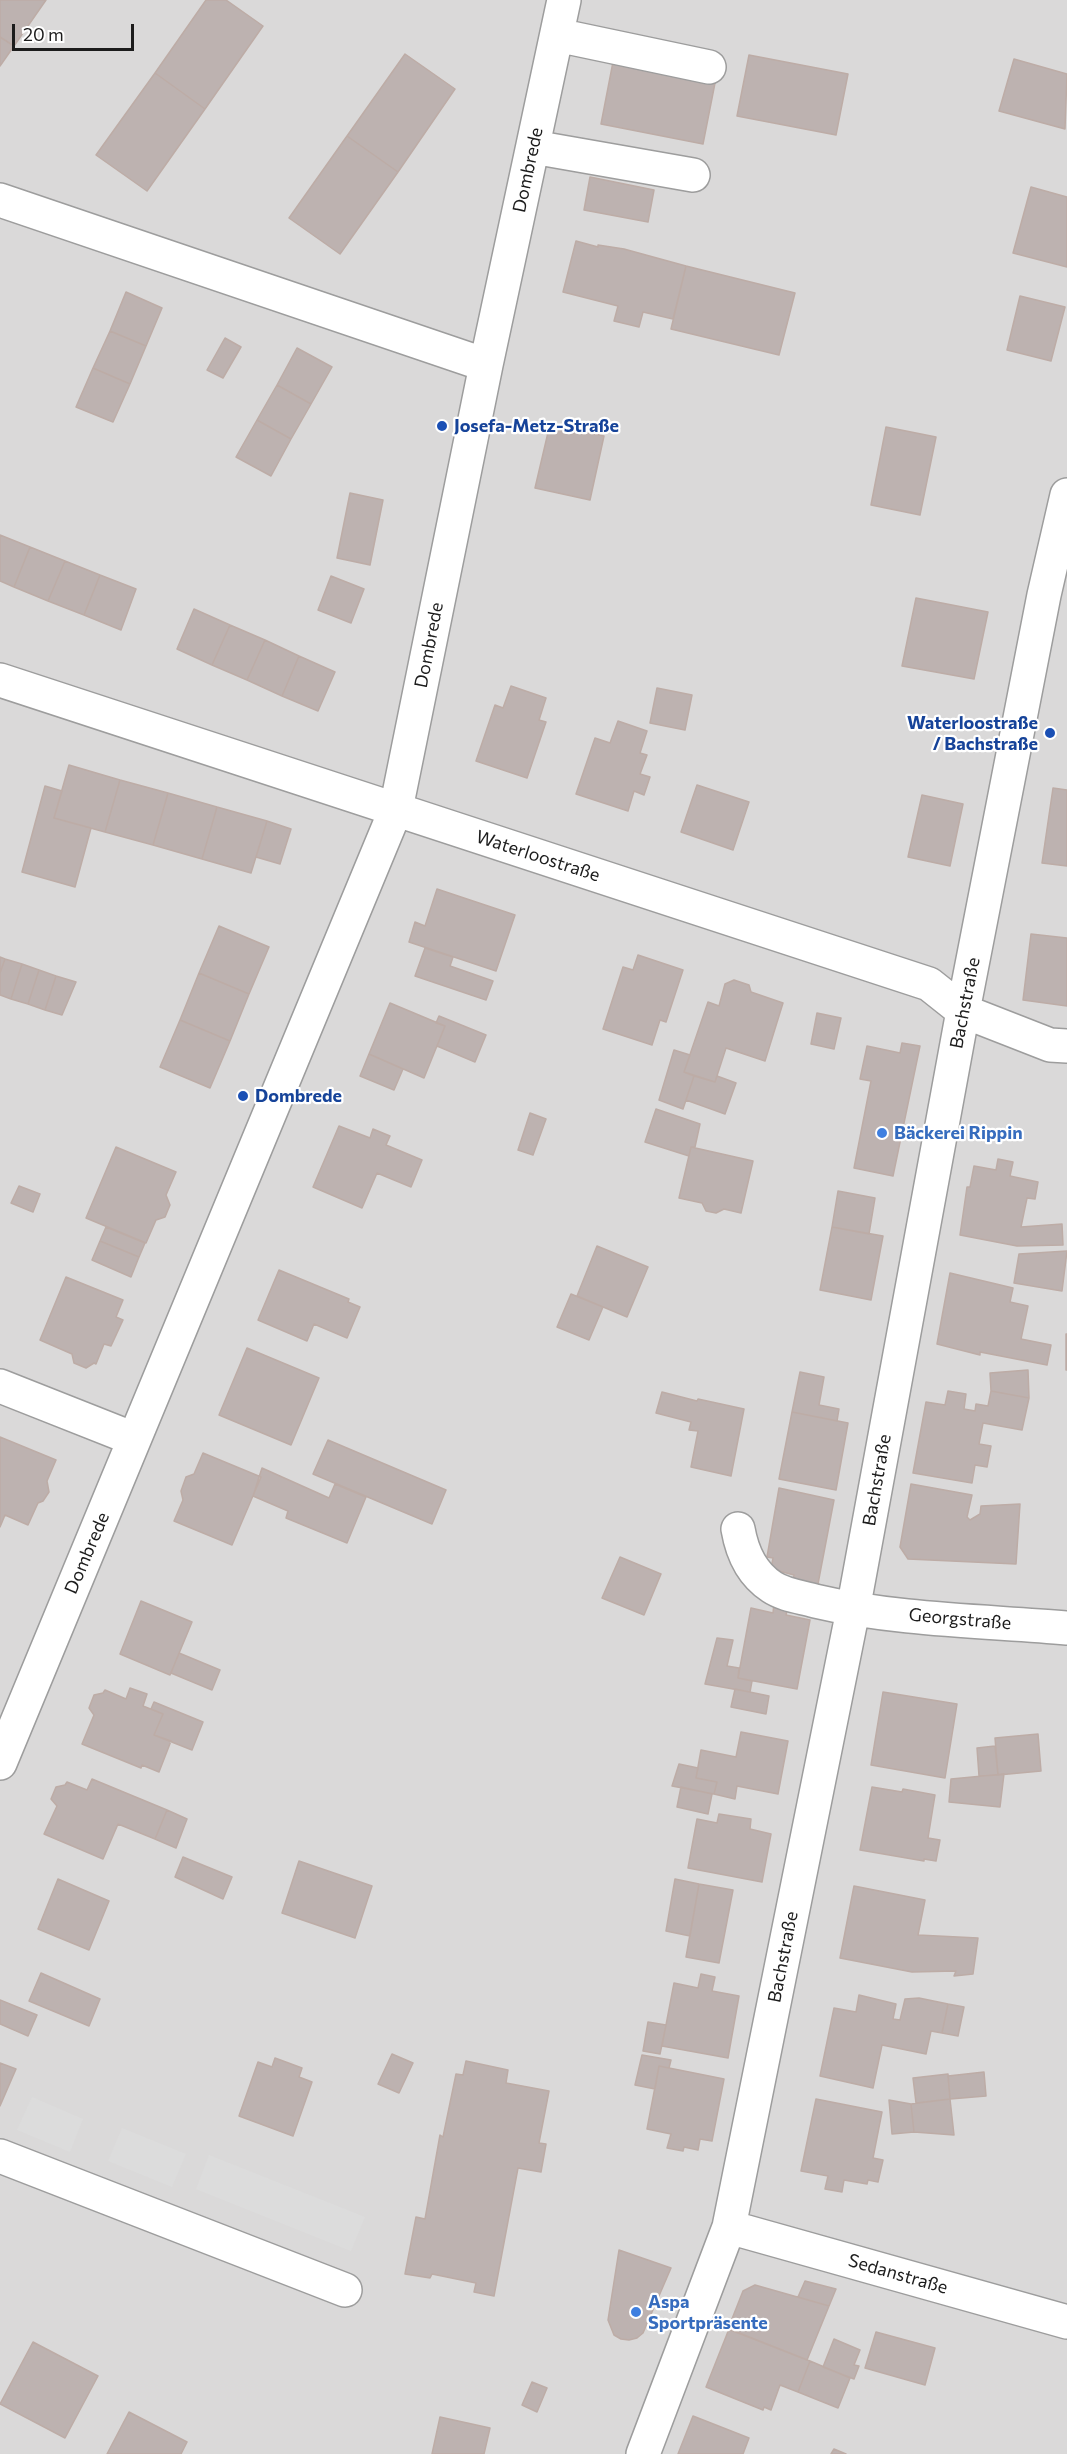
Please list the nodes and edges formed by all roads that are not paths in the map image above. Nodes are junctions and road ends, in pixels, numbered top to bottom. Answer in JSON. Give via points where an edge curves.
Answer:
{"nodes":[{"id":1,"x":564,"y":0,"type":"edge"},
{"id":2,"x":557,"y":35,"type":"junction"},
{"id":3,"x":710,"y":67,"type":"dead end"},
{"id":4,"x":533,"y":147,"type":"junction"},
{"id":5,"x":693,"y":176,"type":"dead end"},
{"id":6,"x":0,"y":200,"type":"edge"},
{"id":7,"x":486,"y":365,"type":"junction"},
{"id":8,"x":1067,"y":495,"type":"edge"},
{"id":9,"x":0,"y":680,"type":"edge"},
{"id":10,"x":396,"y":809,"type":"junction"},
{"id":11,"x":963,"y":1011,"type":"junction"},
{"id":12,"x":1067,"y":1046,"type":"edge"},
{"id":13,"x":0,"y":1386,"type":"edge"},
{"id":14,"x":134,"y":1439,"type":"junction"},
{"id":15,"x":738,"y":1529,"type":"dead end"},
{"id":16,"x":853,"y":1610,"type":"junction"},
{"id":17,"x":1067,"y":1628,"type":"edge"},
{"id":18,"x":0,"y":1763,"type":"edge"},
{"id":19,"x":0,"y":2156,"type":"edge"},
{"id":20,"x":729,"y":2227,"type":"junction"},
{"id":21,"x":345,"y":2290,"type":"dead end"},
{"id":22,"x":1067,"y":2322,"type":"edge"},
{"id":23,"x":643,"y":2454,"type":"edge"}],
"edges":[{"from":1,"to":2,"type":"street","name":"Dombrede"},
{"from":2,"to":3,"type":"street"},
{"from":2,"to":4,"type":"street","name":"Dombrede"},
{"from":4,"to":5,"type":"street"},
{"from":4,"to":7,"type":"street","name":"Dombrede"},
{"from":6,"to":7,"type":"street"},
{"from":7,"to":10,"type":"street","name":"Dombrede"},
{"from":8,"to":11,"type":"street","name":"Bachstraße"},
{"from":9,"to":10,"type":"street","name":"Waterloostraße"},
{"from":10,"to":11,"type":"street","name":"Waterloostraße","via":[[929,984]]},
{"from":10,"to":14,"type":"street","name":"Dombrede"},
{"from":11,"to":12,"type":"street","name":"Waterloostraße","via":[[1050,1045]]},
{"from":11,"to":16,"type":"street","name":"Bachstraße"},
{"from":13,"to":14,"type":"street"},
{"from":14,"to":18,"type":"street","name":"Dombrede"},
{"from":15,"to":16,"type":"street","name":"Georgstraße","via":[[742,1548],[757,1575],[773,1588]]},
{"from":16,"to":17,"type":"street","name":"Georgstraße"},
{"from":16,"to":20,"type":"street","name":"Bachstraße"},
{"from":19,"to":21,"type":"street"},
{"from":20,"to":22,"type":"street","name":"Sedanstraße"},
{"from":20,"to":23,"type":"street","name":"Bachstraße"}]}
